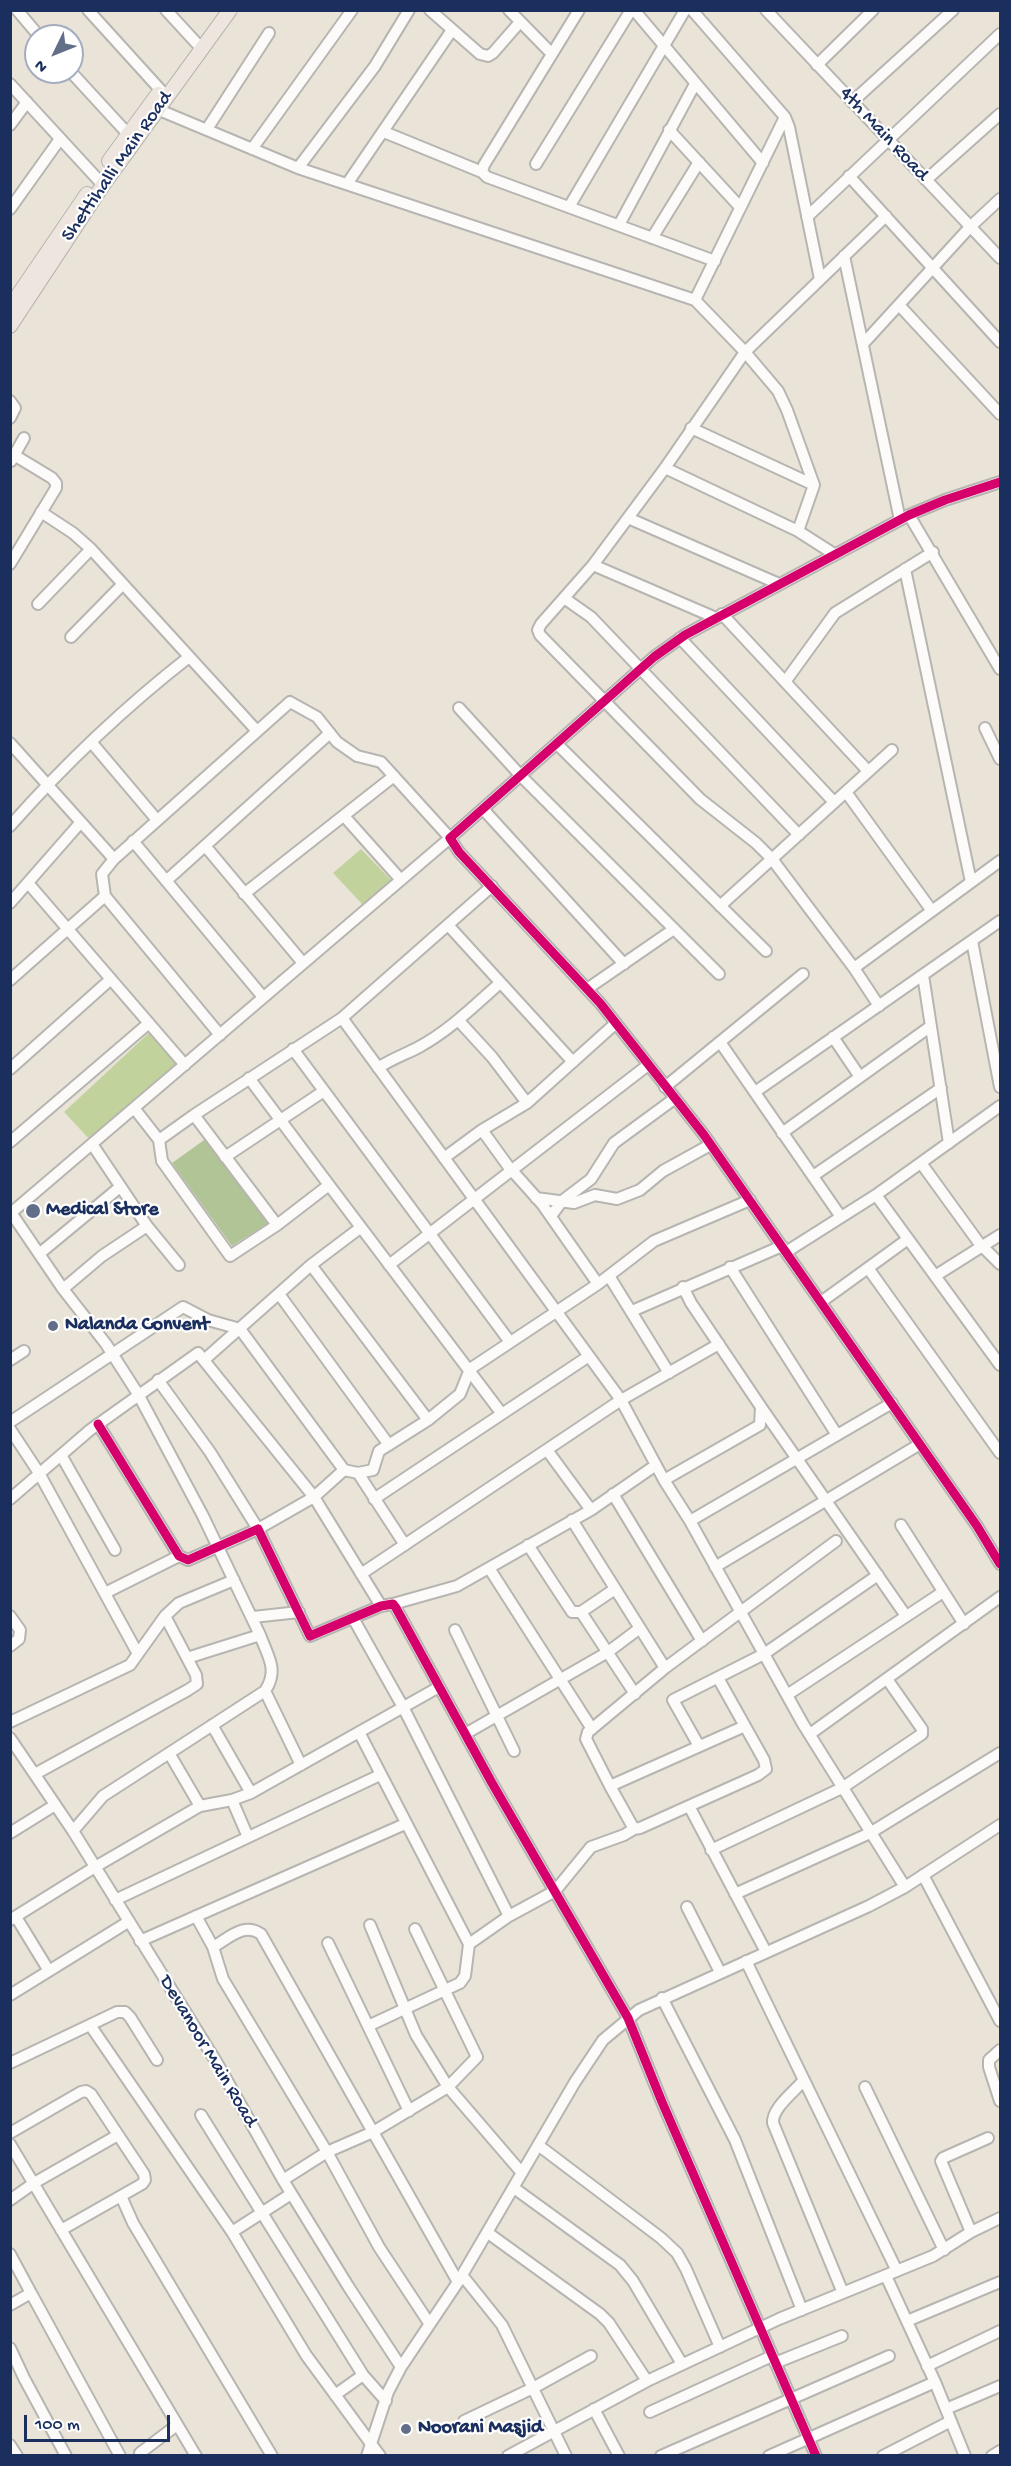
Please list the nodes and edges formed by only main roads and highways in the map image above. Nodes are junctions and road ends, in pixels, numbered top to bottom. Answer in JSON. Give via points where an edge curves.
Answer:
{"nodes":[{"id":1,"x":221,"y":10,"type":"edge"},
{"id":2,"x":230,"y":10,"type":"edge"},
{"id":3,"x":198,"y":46,"type":"junction"},
{"id":4,"x":153,"y":107,"type":"junction"},
{"id":5,"x":100,"y":182,"type":"junction"},
{"id":6,"x":10,"y":306,"type":"edge"},
{"id":7,"x":10,"y":326,"type":"edge"}],
"edges":[{"from":1,"to":3,"type":"main road","name":"Shettihalli Main Road"},
{"from":2,"to":3,"type":"main road","name":"Shettihalli Main Road"},
{"from":3,"to":4,"type":"main road","name":"Shettihalli Main Road"},
{"from":4,"to":5,"type":"main road","name":"Shettihalli Main Road"},
{"from":4,"to":5,"type":"main road","name":"Shettihalli Main Road","via":[[128,134]]},
{"from":5,"to":6,"type":"main road","name":"Shettihalli Main Road"},
{"from":5,"to":7,"type":"main road","name":"Shettihalli Main Road"}]}
